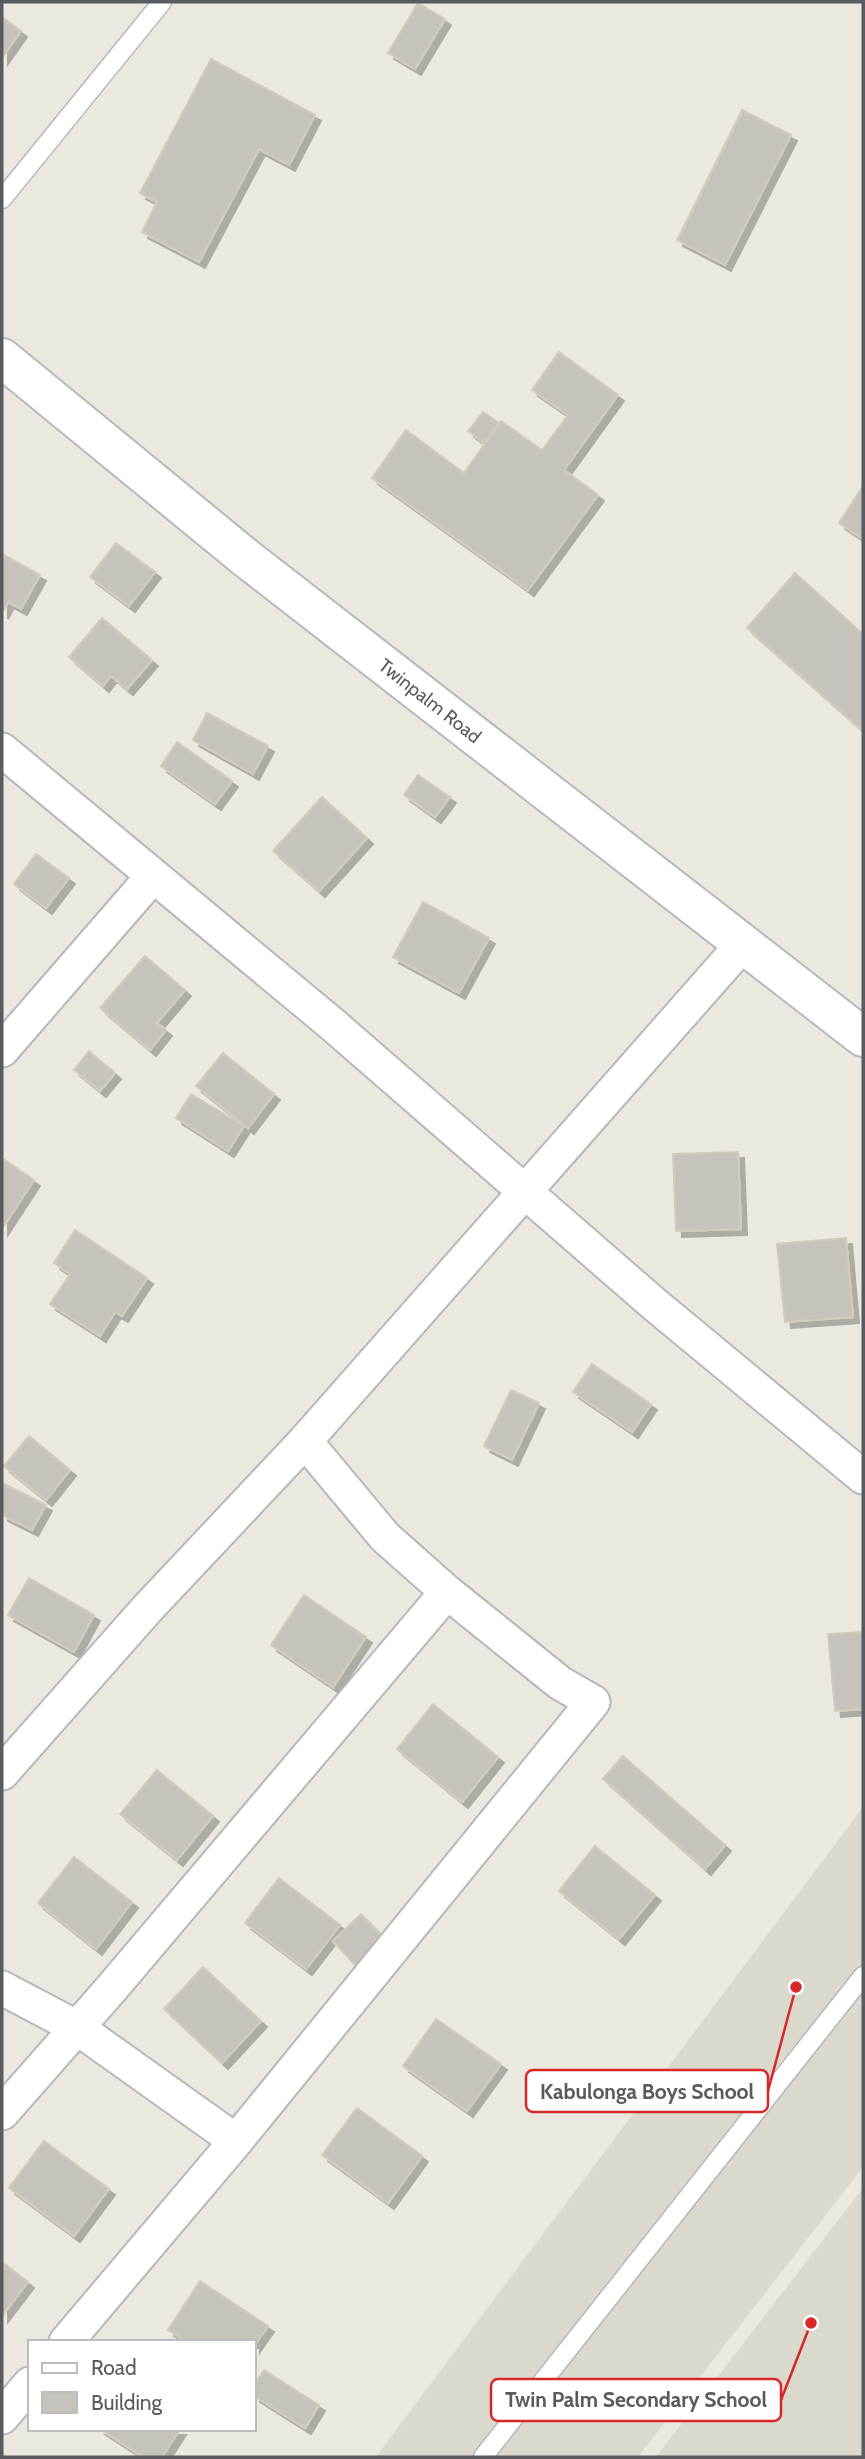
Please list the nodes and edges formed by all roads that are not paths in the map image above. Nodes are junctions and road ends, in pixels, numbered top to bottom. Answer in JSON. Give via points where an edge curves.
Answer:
{"nodes":[{"id":1,"x":162,"y":2,"type":"edge"},
{"id":2,"x":2,"y":199,"type":"edge"},
{"id":3,"x":2,"y":358,"type":"edge"},
{"id":4,"x":2,"y":750,"type":"edge"},
{"id":5,"x":153,"y":876,"type":"junction"},
{"id":6,"x":743,"y":944,"type":"junction"},
{"id":7,"x":863,"y":1037,"type":"edge"},
{"id":8,"x":2,"y":1050,"type":"edge"},
{"id":9,"x":526,"y":1191,"type":"junction"},
{"id":10,"x":305,"y":1441,"type":"junction"},
{"id":11,"x":863,"y":1477,"type":"edge"},
{"id":12,"x":447,"y":1592,"type":"junction"},
{"id":13,"x":2,"y":1773,"type":"edge"},
{"id":14,"x":863,"y":1976,"type":"edge"},
{"id":15,"x":2,"y":1988,"type":"edge"},
{"id":16,"x":76,"y":2027,"type":"junction"},
{"id":17,"x":2,"y":2113,"type":"edge"},
{"id":18,"x":236,"y":2141,"type":"junction"},
{"id":19,"x":68,"y":2340,"type":"edge"},
{"id":20,"x":28,"y":2386,"type":"edge"},
{"id":21,"x":2,"y":2417,"type":"edge"},
{"id":22,"x":483,"y":2457,"type":"edge"}],
"edges":[{"from":1,"to":2,"type":"lane"},
{"from":3,"to":6,"type":"main road","name":"Twinpalm Road","via":[[246,558]]},
{"from":4,"to":5,"type":"street"},
{"from":5,"to":8,"type":"street"},
{"from":5,"to":9,"type":"street"},
{"from":6,"to":7,"type":"main road","name":"Twinpalm Road"},
{"from":6,"to":9,"type":"street"},
{"from":9,"to":10,"type":"street"},
{"from":9,"to":11,"type":"street"},
{"from":10,"to":12,"type":"street","via":[[385,1536]]},
{"from":10,"to":13,"type":"street"},
{"from":12,"to":16,"type":"street"},
{"from":12,"to":18,"type":"street","via":[[560,1683],[593,1702]]},
{"from":14,"to":22,"type":"lane"},
{"from":15,"to":16,"type":"street"},
{"from":16,"to":17,"type":"street"},
{"from":16,"to":18,"type":"street"},
{"from":18,"to":19,"type":"street"},
{"from":20,"to":21,"type":"street"}]}
